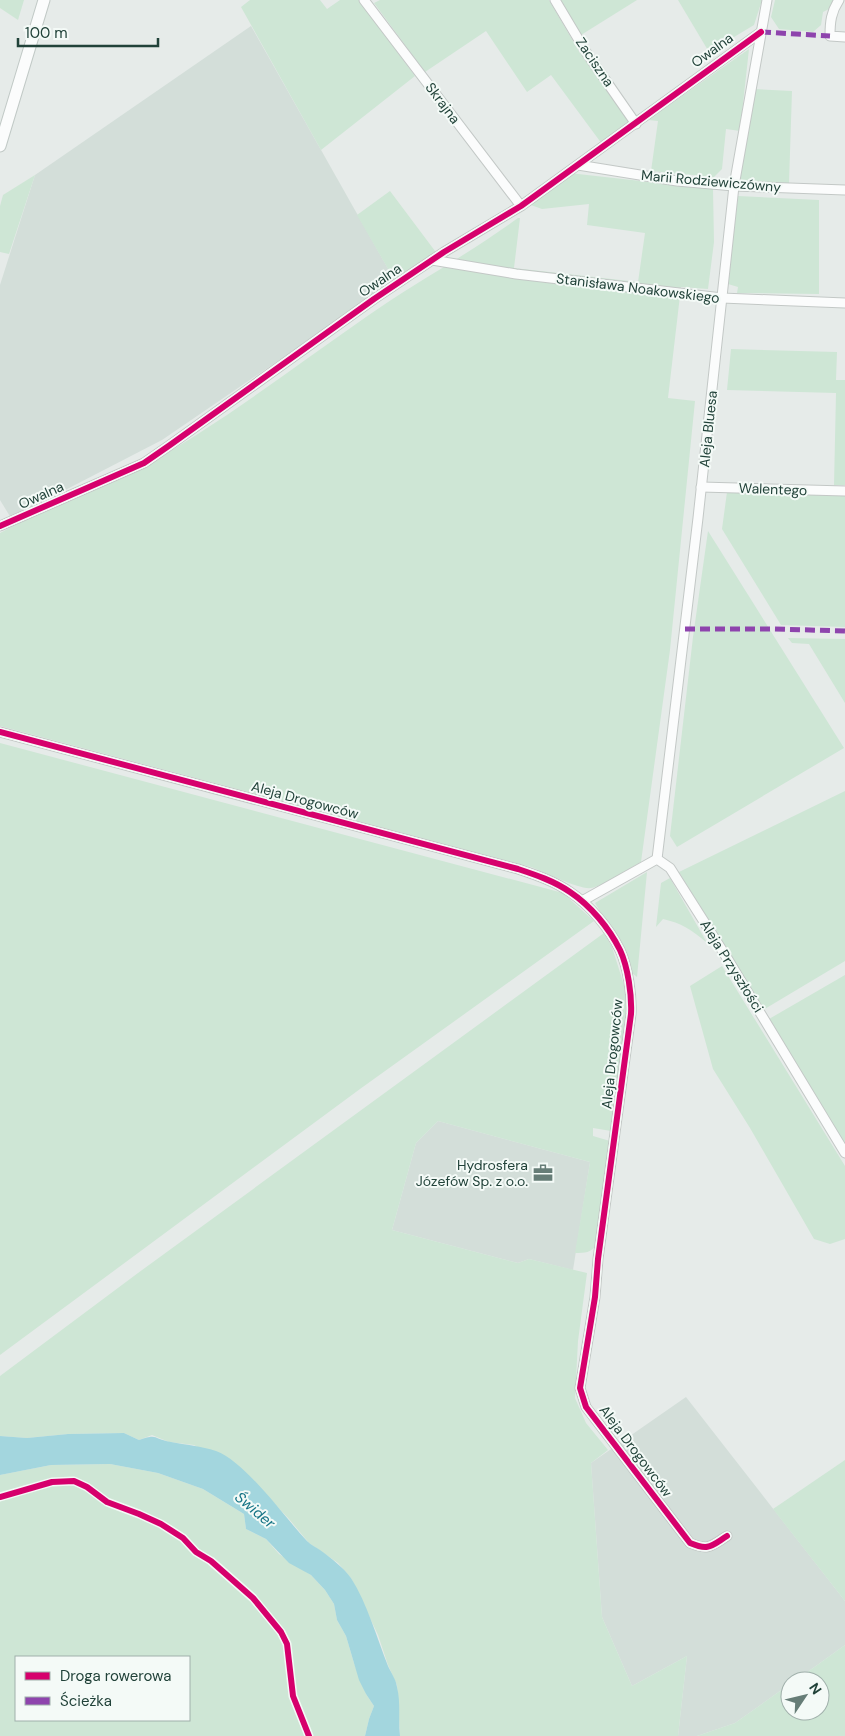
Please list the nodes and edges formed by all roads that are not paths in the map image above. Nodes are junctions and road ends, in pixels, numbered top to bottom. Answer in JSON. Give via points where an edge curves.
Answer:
{"nodes":[{"id":1,"x":44,"y":0,"type":"edge"},
{"id":2,"x":364,"y":0,"type":"edge"},
{"id":3,"x":555,"y":0,"type":"edge"},
{"id":4,"x":767,"y":0,"type":"edge"},
{"id":5,"x":839,"y":0,"type":"edge"},
{"id":6,"x":760,"y":32,"type":"junction"},
{"id":7,"x":845,"y":36,"type":"edge"},
{"id":8,"x":636,"y":124,"type":"junction"},
{"id":9,"x":0,"y":146,"type":"edge"},
{"id":10,"x":578,"y":165,"type":"junction"},
{"id":11,"x":734,"y":186,"type":"junction"},
{"id":12,"x":845,"y":190,"type":"edge"},
{"id":13,"x":521,"y":206,"type":"junction"},
{"id":14,"x":432,"y":260,"type":"junction"},
{"id":15,"x":722,"y":298,"type":"junction"},
{"id":16,"x":845,"y":303,"type":"edge"},
{"id":17,"x":701,"y":487,"type":"junction"},
{"id":18,"x":845,"y":491,"type":"edge"},
{"id":19,"x":0,"y":526,"type":"edge"},
{"id":20,"x":0,"y":732,"type":"edge"},
{"id":21,"x":657,"y":859,"type":"junction"},
{"id":22,"x":582,"y":901,"type":"junction"},
{"id":23,"x":845,"y":1153,"type":"edge"},
{"id":24,"x":727,"y":1536,"type":"dead end"}],
"edges":[{"from":1,"to":9,"type":"main road"},
{"from":2,"to":13,"type":"street","name":"Skrajna"},
{"from":3,"to":8,"type":"street","name":"Zaciszna"},
{"from":4,"to":6,"type":"street","name":"Aleja Bluesa"},
{"from":5,"to":7,"type":"street","via":[[833,11],[830,36]]},
{"from":6,"to":8,"type":"street","name":"Owalna"},
{"from":6,"to":11,"type":"street","name":"Aleja Bluesa"},
{"from":8,"to":10,"type":"street","name":"Owalna"},
{"from":10,"to":11,"type":"street","name":"Marii Rodziewiczówny","via":[[677,181]]},
{"from":10,"to":13,"type":"street","name":"Owalna"},
{"from":11,"to":12,"type":"street","name":"Marii Rodziewiczówny"},
{"from":11,"to":15,"type":"street","name":"Aleja Bluesa"},
{"from":13,"to":14,"type":"street","name":"Owalna"},
{"from":14,"to":15,"type":"street","name":"Stanisława Noakowskiego","via":[[516,274]]},
{"from":14,"to":19,"type":"street","name":"Owalna","via":[[144,463]]},
{"from":15,"to":16,"type":"street","name":"Stanisława Noakowskiego"},
{"from":15,"to":17,"type":"street","name":"Aleja Bluesa"},
{"from":17,"to":18,"type":"street","name":"Walentego"},
{"from":17,"to":21,"type":"street","name":"Aleja Bluesa"},
{"from":20,"to":22,"type":"street","name":"Aleja Drogowców","via":[[518,869],[550,880]]},
{"from":21,"to":22,"type":"street"},
{"from":21,"to":23,"type":"street","name":"Aleja Przyszłości","via":[[670,868]]},
{"from":22,"to":24,"type":"street","name":"Aleja Drogowców","via":[[620,951],[632,1002],[595,1297],[580,1388],[586,1407],[690,1543],[703,1548]]}]}
